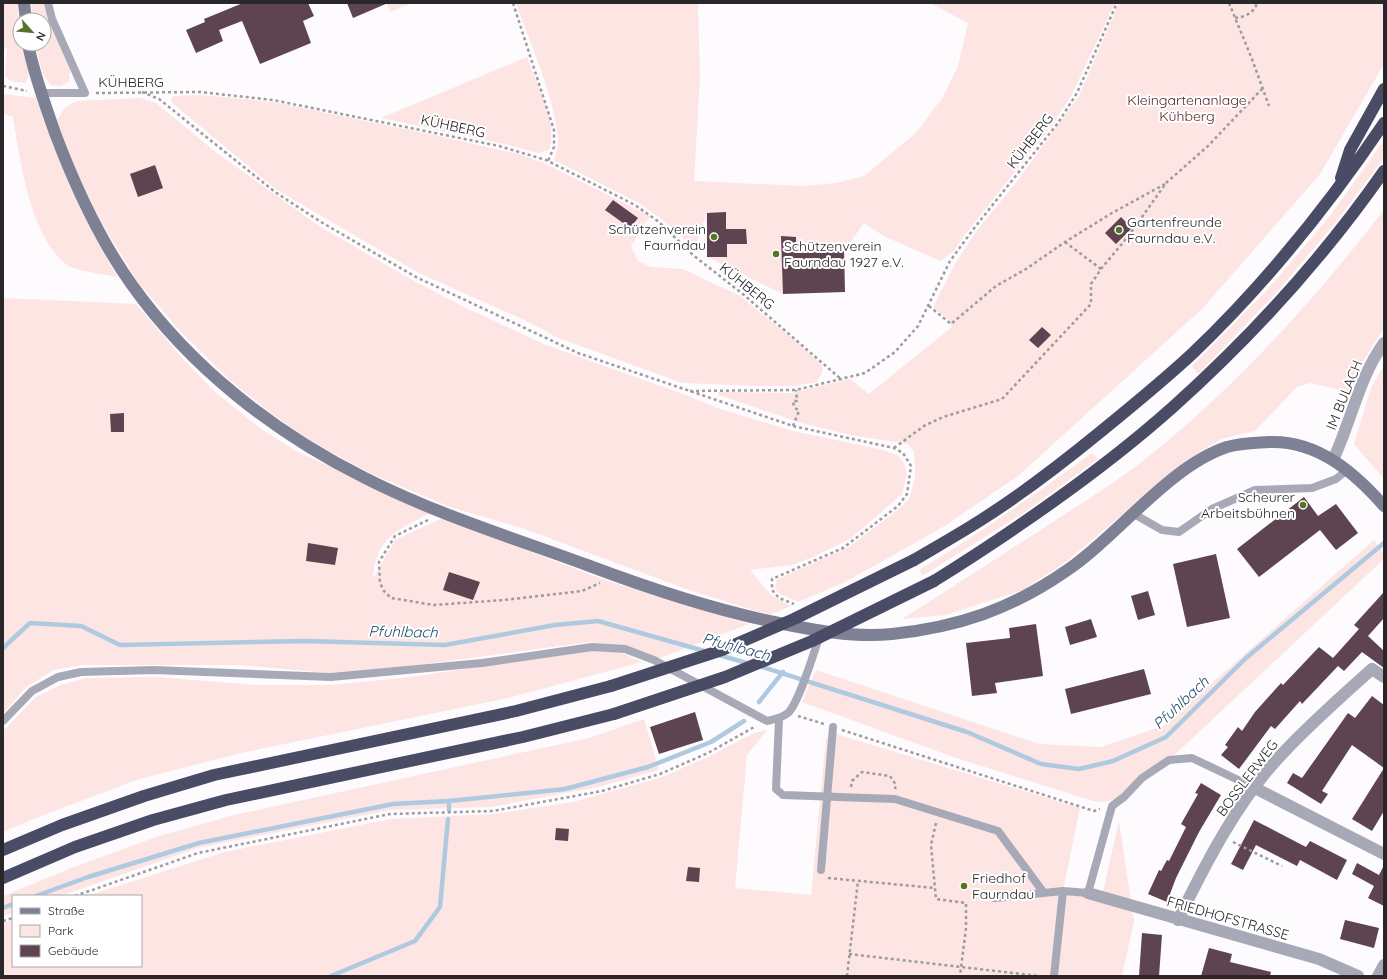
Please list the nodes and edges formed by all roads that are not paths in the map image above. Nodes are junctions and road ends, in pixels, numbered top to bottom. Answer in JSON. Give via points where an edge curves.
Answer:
{"nodes":[{"id":1,"x":48,"y":3,"type":"edge"},
{"id":2,"x":30,"y":52,"type":"edge"},
{"id":3,"x":1384,"y":89,"type":"edge"},
{"id":4,"x":41,"y":93,"type":"junction"},
{"id":5,"x":1384,"y":123,"type":"edge"},
{"id":6,"x":1384,"y":171,"type":"edge"},
{"id":7,"x":1384,"y":179,"type":"edge"},
{"id":8,"x":1372,"y":188,"type":"junction"},
{"id":9,"x":1337,"y":190,"type":"junction"},
{"id":10,"x":1384,"y":343,"type":"edge"},
{"id":11,"x":1333,"y":460,"type":"junction"},
{"id":12,"x":1348,"y":470,"type":"junction"},
{"id":13,"x":1384,"y":506,"type":"edge"},
{"id":14,"x":1134,"y":514,"type":"junction"},
{"id":15,"x":821,"y":632,"type":"junction"},
{"id":16,"x":1384,"y":677,"type":"edge"},
{"id":17,"x":779,"y":718,"type":"junction"},
{"id":18,"x":3,"y":721,"type":"edge"},
{"id":19,"x":833,"y":727,"type":"road end"},
{"id":20,"x":1255,"y":788,"type":"junction"},
{"id":21,"x":827,"y":797,"type":"junction"},
{"id":22,"x":3,"y":850,"type":"edge"},
{"id":23,"x":1384,"y":854,"type":"edge"},
{"id":24,"x":821,"y":870,"type":"road end"},
{"id":25,"x":3,"y":878,"type":"edge"},
{"id":26,"x":1063,"y":891,"type":"junction"},
{"id":27,"x":1044,"y":893,"type":"junction"},
{"id":28,"x":1088,"y":893,"type":"junction"},
{"id":29,"x":995,"y":898,"type":"dead end"},
{"id":30,"x":1178,"y":920,"type":"junction"},
{"id":31,"x":1384,"y":965,"type":"edge"},
{"id":32,"x":1054,"y":976,"type":"edge"},
{"id":33,"x":1358,"y":976,"type":"edge"},
{"id":34,"x":1378,"y":976,"type":"edge"}],
"edges":[{"from":1,"to":4,"type":"lane","via":[[52,19],[85,93]]},
{"from":2,"to":4,"type":"street"},
{"from":3,"to":9,"type":"highway","via":[[1350,150]]},
{"from":4,"to":15,"type":"street","via":[[69,172],[98,231],[132,285],[173,335],[225,387],[304,445],[366,479],[444,512],[617,576],[742,615]]},
{"from":5,"to":9,"type":"highway"},
{"from":6,"to":8,"type":"highway"},
{"from":7,"to":8,"type":"highway"},
{"from":8,"to":25,"type":"highway","bridge":true,"via":[[1290,288],[1250,332],[1173,407],[1052,504],[934,581],[812,641],[725,677],[614,714],[523,737],[226,800],[153,820],[82,845]]},
{"from":9,"to":22,"type":"highway","bridge":true,"via":[[1244,301],[1142,398],[1035,483],[981,520],[914,560],[794,619],[722,650],[611,686],[516,711],[214,775],[62,825]]},
{"from":10,"to":11,"type":"street","name":"IM BULACH","via":[[1361,384],[1344,437]]},
{"from":11,"to":12,"type":"street"},
{"from":11,"to":14,"type":"street","via":[[1308,448],[1280,442],[1226,448],[1196,462]]},
{"from":12,"to":13,"type":"street"},
{"from":12,"to":14,"type":"lane","via":[[1336,479],[1312,488],[1255,490],[1212,509],[1179,532],[1162,530]]},
{"from":14,"to":15,"type":"street","via":[[1069,569],[1019,600],[987,615],[890,634]]},
{"from":15,"to":17,"type":"lane","via":[[801,690],[788,713]]},
{"from":16,"to":20,"type":"street","name":"BOSSLERWEG","via":[[1372,669],[1283,753]]},
{"from":17,"to":18,"type":"lane","via":[[767,720],[654,660],[625,649],[592,646],[482,663],[331,677],[154,670],[81,672],[58,677],[32,691]]},
{"from":17,"to":21,"type":"lane","via":[[776,789],[783,795]]},
{"from":19,"to":21,"type":"lane"},
{"from":20,"to":23,"type":"street"},
{"from":20,"to":28,"type":"lane","via":[[1192,758],[1169,760],[1142,778],[1112,806]]},
{"from":20,"to":30,"type":"street","name":"BOSSLERWEG","via":[[1214,848]]},
{"from":21,"to":24,"type":"lane"},
{"from":21,"to":27,"type":"lane","via":[[895,799],[998,831]]},
{"from":26,"to":27,"type":"lane"},
{"from":26,"to":28,"type":"lane"},
{"from":26,"to":32,"type":"lane"},
{"from":27,"to":29,"type":"lane"},
{"from":28,"to":30,"type":"street","name":"FRIEDHOFSTRASSE"},
{"from":30,"to":33,"type":"street","name":"FRIEDHOFSTRASSE","via":[[1319,958]]},
{"from":31,"to":34,"type":"street"}]}
